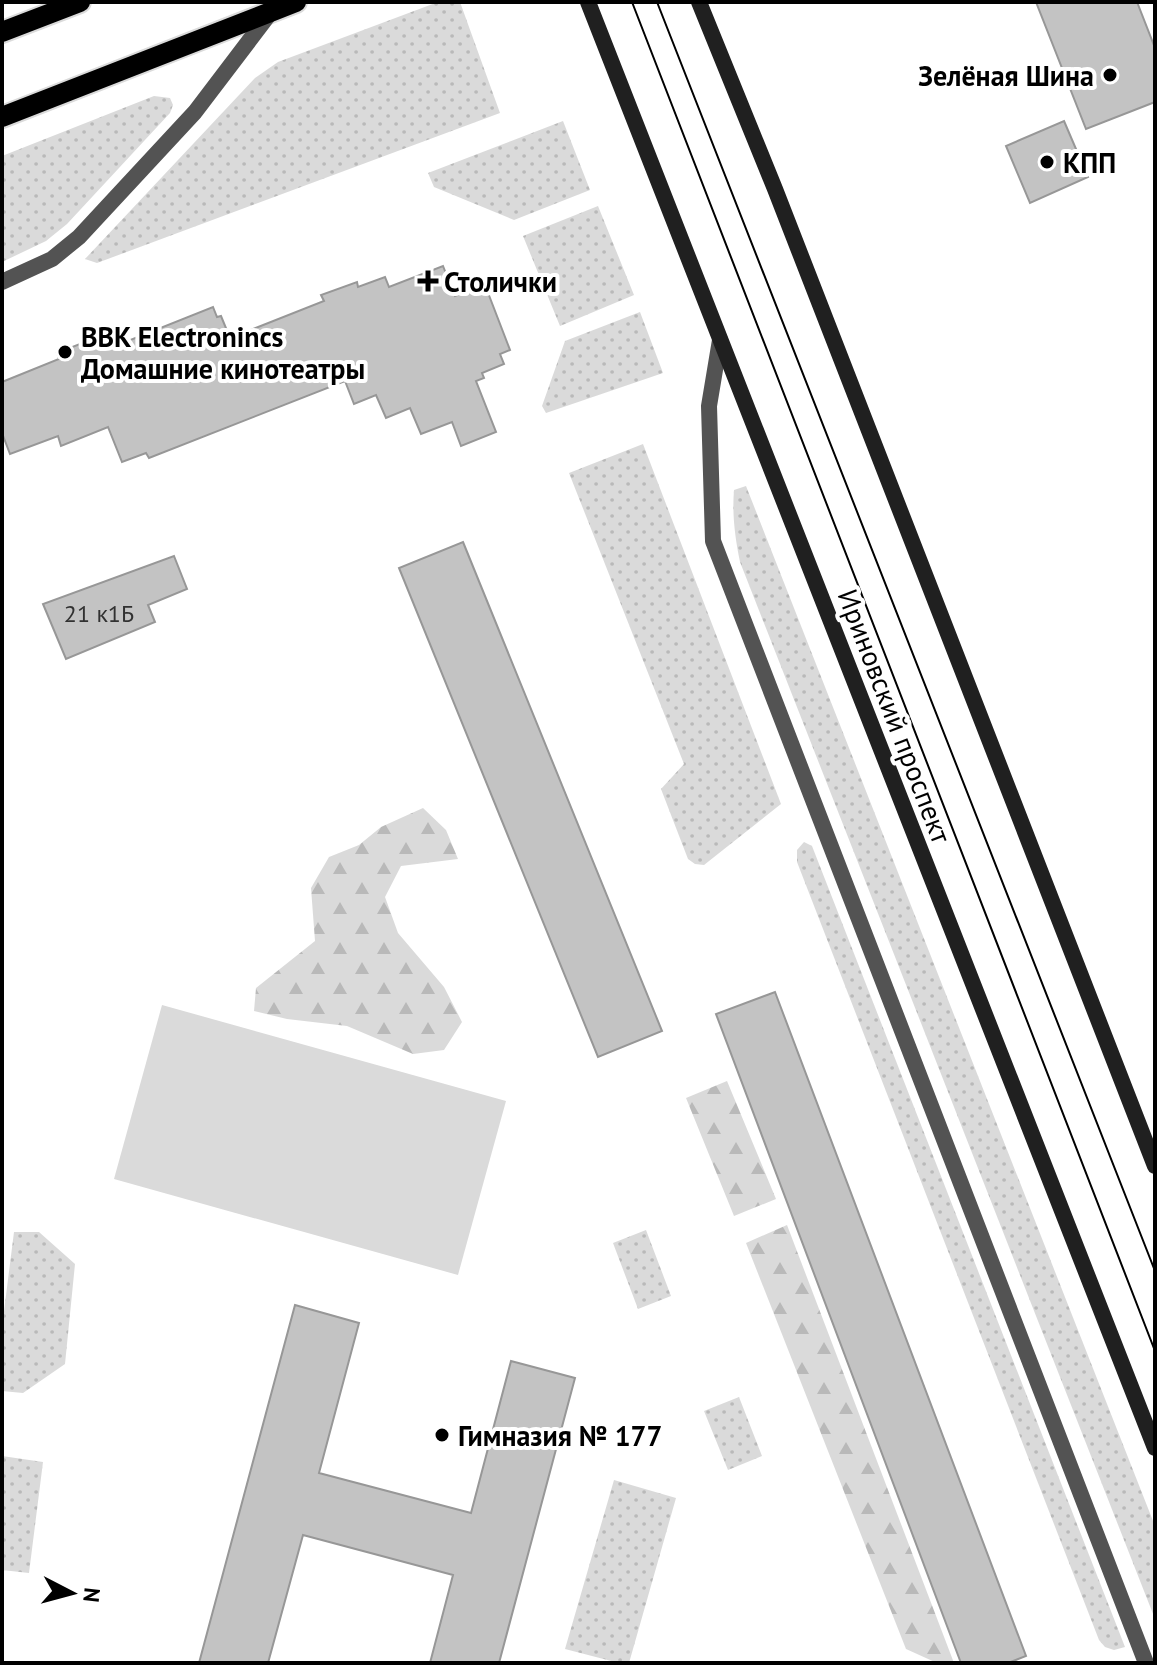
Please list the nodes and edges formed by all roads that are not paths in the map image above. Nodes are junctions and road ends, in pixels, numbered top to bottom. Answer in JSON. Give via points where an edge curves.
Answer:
{"nodes":[{"id":1,"x":80,"y":2,"type":"edge"},
{"id":2,"x":296,"y":2,"type":"edge"},
{"id":3,"x":588,"y":2,"type":"edge"},
{"id":4,"x":699,"y":2,"type":"edge"},
{"id":5,"x":271,"y":12,"type":"junction"},
{"id":6,"x":2,"y":32,"type":"edge"},
{"id":7,"x":2,"y":117,"type":"edge"},
{"id":8,"x":2,"y":282,"type":"edge"},
{"id":9,"x":720,"y":340,"type":"junction"},
{"id":10,"x":1155,"y":1166,"type":"edge"},
{"id":11,"x":1155,"y":1448,"type":"edge"},
{"id":12,"x":1146,"y":1663,"type":"edge"}],
"edges":[{"from":1,"to":6,"type":"main road"},
{"from":2,"to":5,"type":"main road"},
{"from":3,"to":9,"type":"main road","name":"Ириновский проспект"},
{"from":4,"to":10,"type":"main road"},
{"from":5,"to":7,"type":"main road"},
{"from":5,"to":8,"type":"street","via":[[195,112],[79,237],[52,259]]},
{"from":9,"to":11,"type":"main road","name":"Ириновский проспект"},
{"from":9,"to":12,"type":"street","via":[[709,406],[713,541]]}]}
